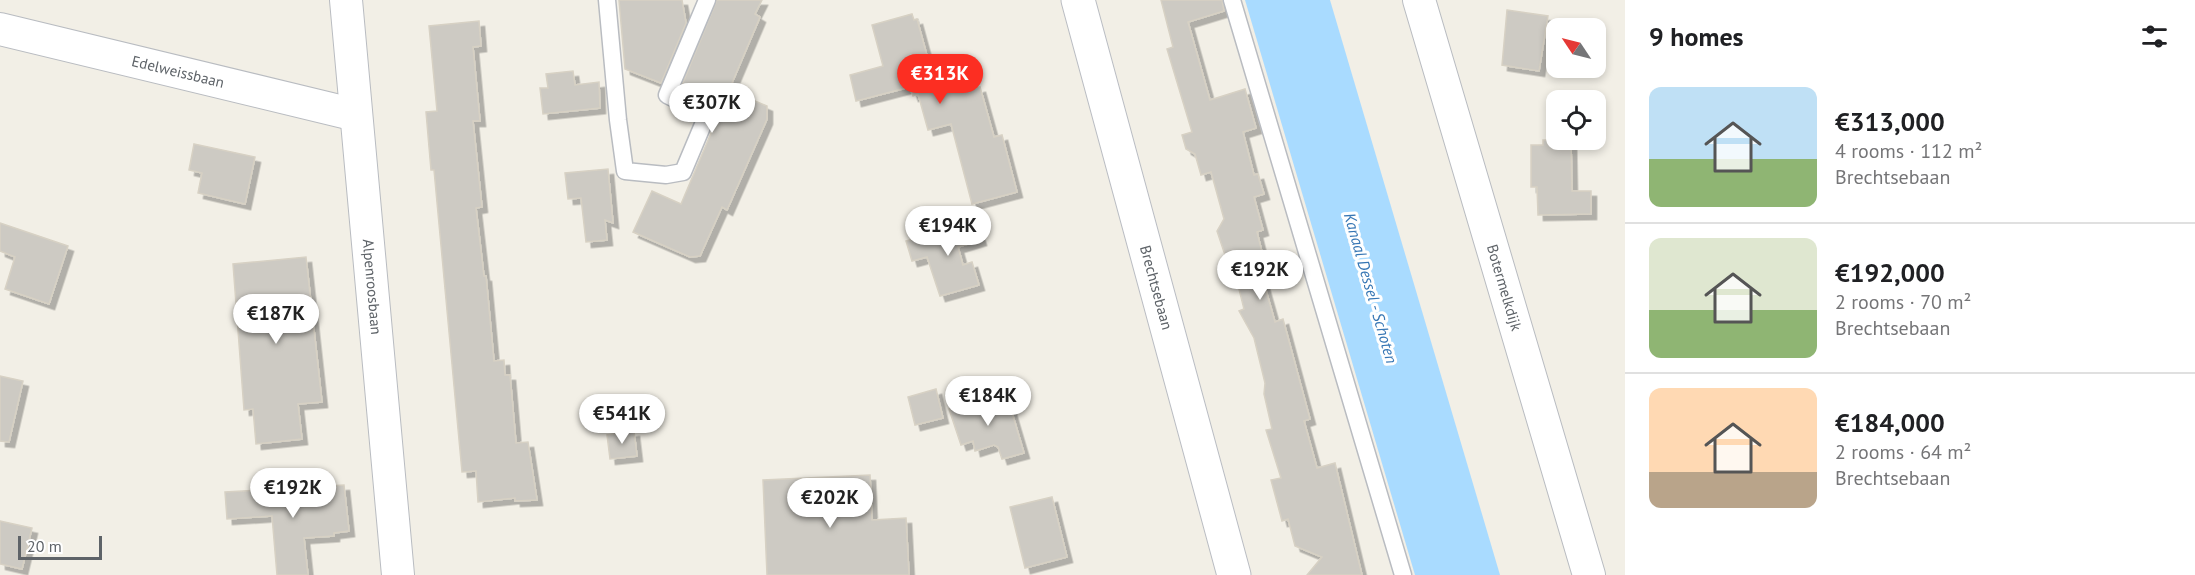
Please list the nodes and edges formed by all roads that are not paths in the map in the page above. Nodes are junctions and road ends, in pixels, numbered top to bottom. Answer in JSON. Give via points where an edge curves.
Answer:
{"nodes":[{"id":1,"x":346,"y":0,"type":"edge"},
{"id":2,"x":607,"y":0,"type":"edge"},
{"id":3,"x":707,"y":0,"type":"edge"},
{"id":4,"x":1078,"y":0,"type":"edge"},
{"id":5,"x":1232,"y":0,"type":"edge"},
{"id":6,"x":1419,"y":0,"type":"edge"},
{"id":7,"x":0,"y":29,"type":"edge"},
{"id":8,"x":356,"y":115,"type":"junction"},
{"id":9,"x":398,"y":575,"type":"edge"},
{"id":10,"x":1234,"y":575,"type":"edge"},
{"id":11,"x":1403,"y":575,"type":"edge"},
{"id":12,"x":1589,"y":575,"type":"edge"}],
"edges":[{"from":1,"to":8,"type":"street","name":"Alpenroosbaan"},
{"from":2,"to":3,"type":"lane","via":[[625,171],[666,175],[683,172],[707,115],[667,95]]},
{"from":4,"to":10,"type":"main road","name":"Brechtsebaan"},
{"from":5,"to":11,"type":"lane"},
{"from":6,"to":12,"type":"street","name":"Botermelkdijk"},
{"from":7,"to":8,"type":"street","name":"Edelweissbaan"},
{"from":8,"to":9,"type":"street","name":"Alpenroosbaan"}]}
